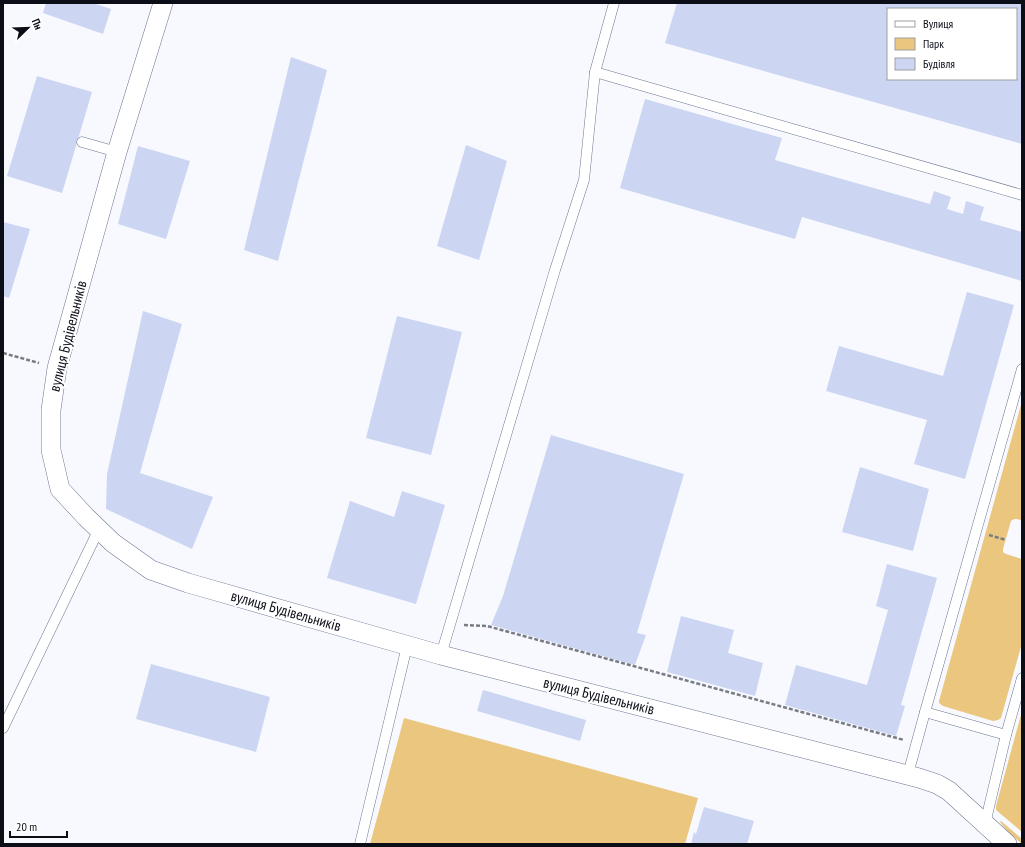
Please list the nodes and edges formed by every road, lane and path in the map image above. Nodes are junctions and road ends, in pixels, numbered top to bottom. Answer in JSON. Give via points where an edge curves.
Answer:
{"nodes":[{"id":1,"x":163,"y":3,"type":"edge"},
{"id":2,"x":614,"y":3,"type":"edge"},
{"id":3,"x":594,"y":72,"type":"junction"},
{"id":4,"x":82,"y":142,"type":"dead end"},
{"id":5,"x":117,"y":152,"type":"junction"},
{"id":6,"x":1022,"y":195,"type":"edge"},
{"id":7,"x":3,"y":353,"type":"edge"},
{"id":8,"x":57,"y":368,"type":"junction"},
{"id":9,"x":1022,"y":369,"type":"edge"},
{"id":10,"x":99,"y":529,"type":"junction"},
{"id":11,"x":449,"y":625,"type":"junction"},
{"id":12,"x":407,"y":646,"type":"junction"},
{"id":13,"x":441,"y":655,"type":"junction"},
{"id":14,"x":1022,"y":678,"type":"edge"},
{"id":15,"x":925,"y":712,"type":"junction"},
{"id":16,"x":3,"y":728,"type":"edge"},
{"id":17,"x":1006,"y":735,"type":"junction"},
{"id":18,"x":915,"y":747,"type":"junction"},
{"id":19,"x":908,"y":774,"type":"junction"},
{"id":20,"x":985,"y":824,"type":"junction"},
{"id":21,"x":360,"y":844,"type":"edge"},
{"id":22,"x":1007,"y":844,"type":"edge"}],
"edges":[{"from":1,"to":5,"type":"street","name":"вулиця Будівельників"},
{"from":2,"to":3,"type":"lane"},
{"from":3,"to":6,"type":"lane"},
{"from":3,"to":11,"type":"lane","via":[[584,180]]},
{"from":4,"to":5,"type":"lane"},
{"from":5,"to":8,"type":"street","name":"вулиця Будівельників"},
{"from":7,"to":8,"type":"path"},
{"from":8,"to":10,"type":"street","name":"вулиця Будівельників","via":[[50,410],[51,450],[60,489]]},
{"from":9,"to":15,"type":"lane"},
{"from":10,"to":12,"type":"street","name":"вулиця Будівельників","via":[[113,543],[151,570]]},
{"from":10,"to":16,"type":"lane"},
{"from":11,"to":13,"type":"lane"},
{"from":11,"to":18,"type":"path","via":[[487,626],[907,741]]},
{"from":12,"to":13,"type":"street","name":"вулиця Будівельників"},
{"from":12,"to":21,"type":"lane"},
{"from":13,"to":19,"type":"street","name":"вулиця Будівельників"},
{"from":14,"to":17,"type":"lane"},
{"from":15,"to":17,"type":"lane"},
{"from":15,"to":18,"type":"lane"},
{"from":17,"to":20,"type":"lane"},
{"from":18,"to":19,"type":"lane"},
{"from":19,"to":20,"type":"street","name":"вулиця Будівельників","via":[[949,791]]},
{"from":20,"to":22,"type":"street","name":"вулиця Будівельників"}]}
